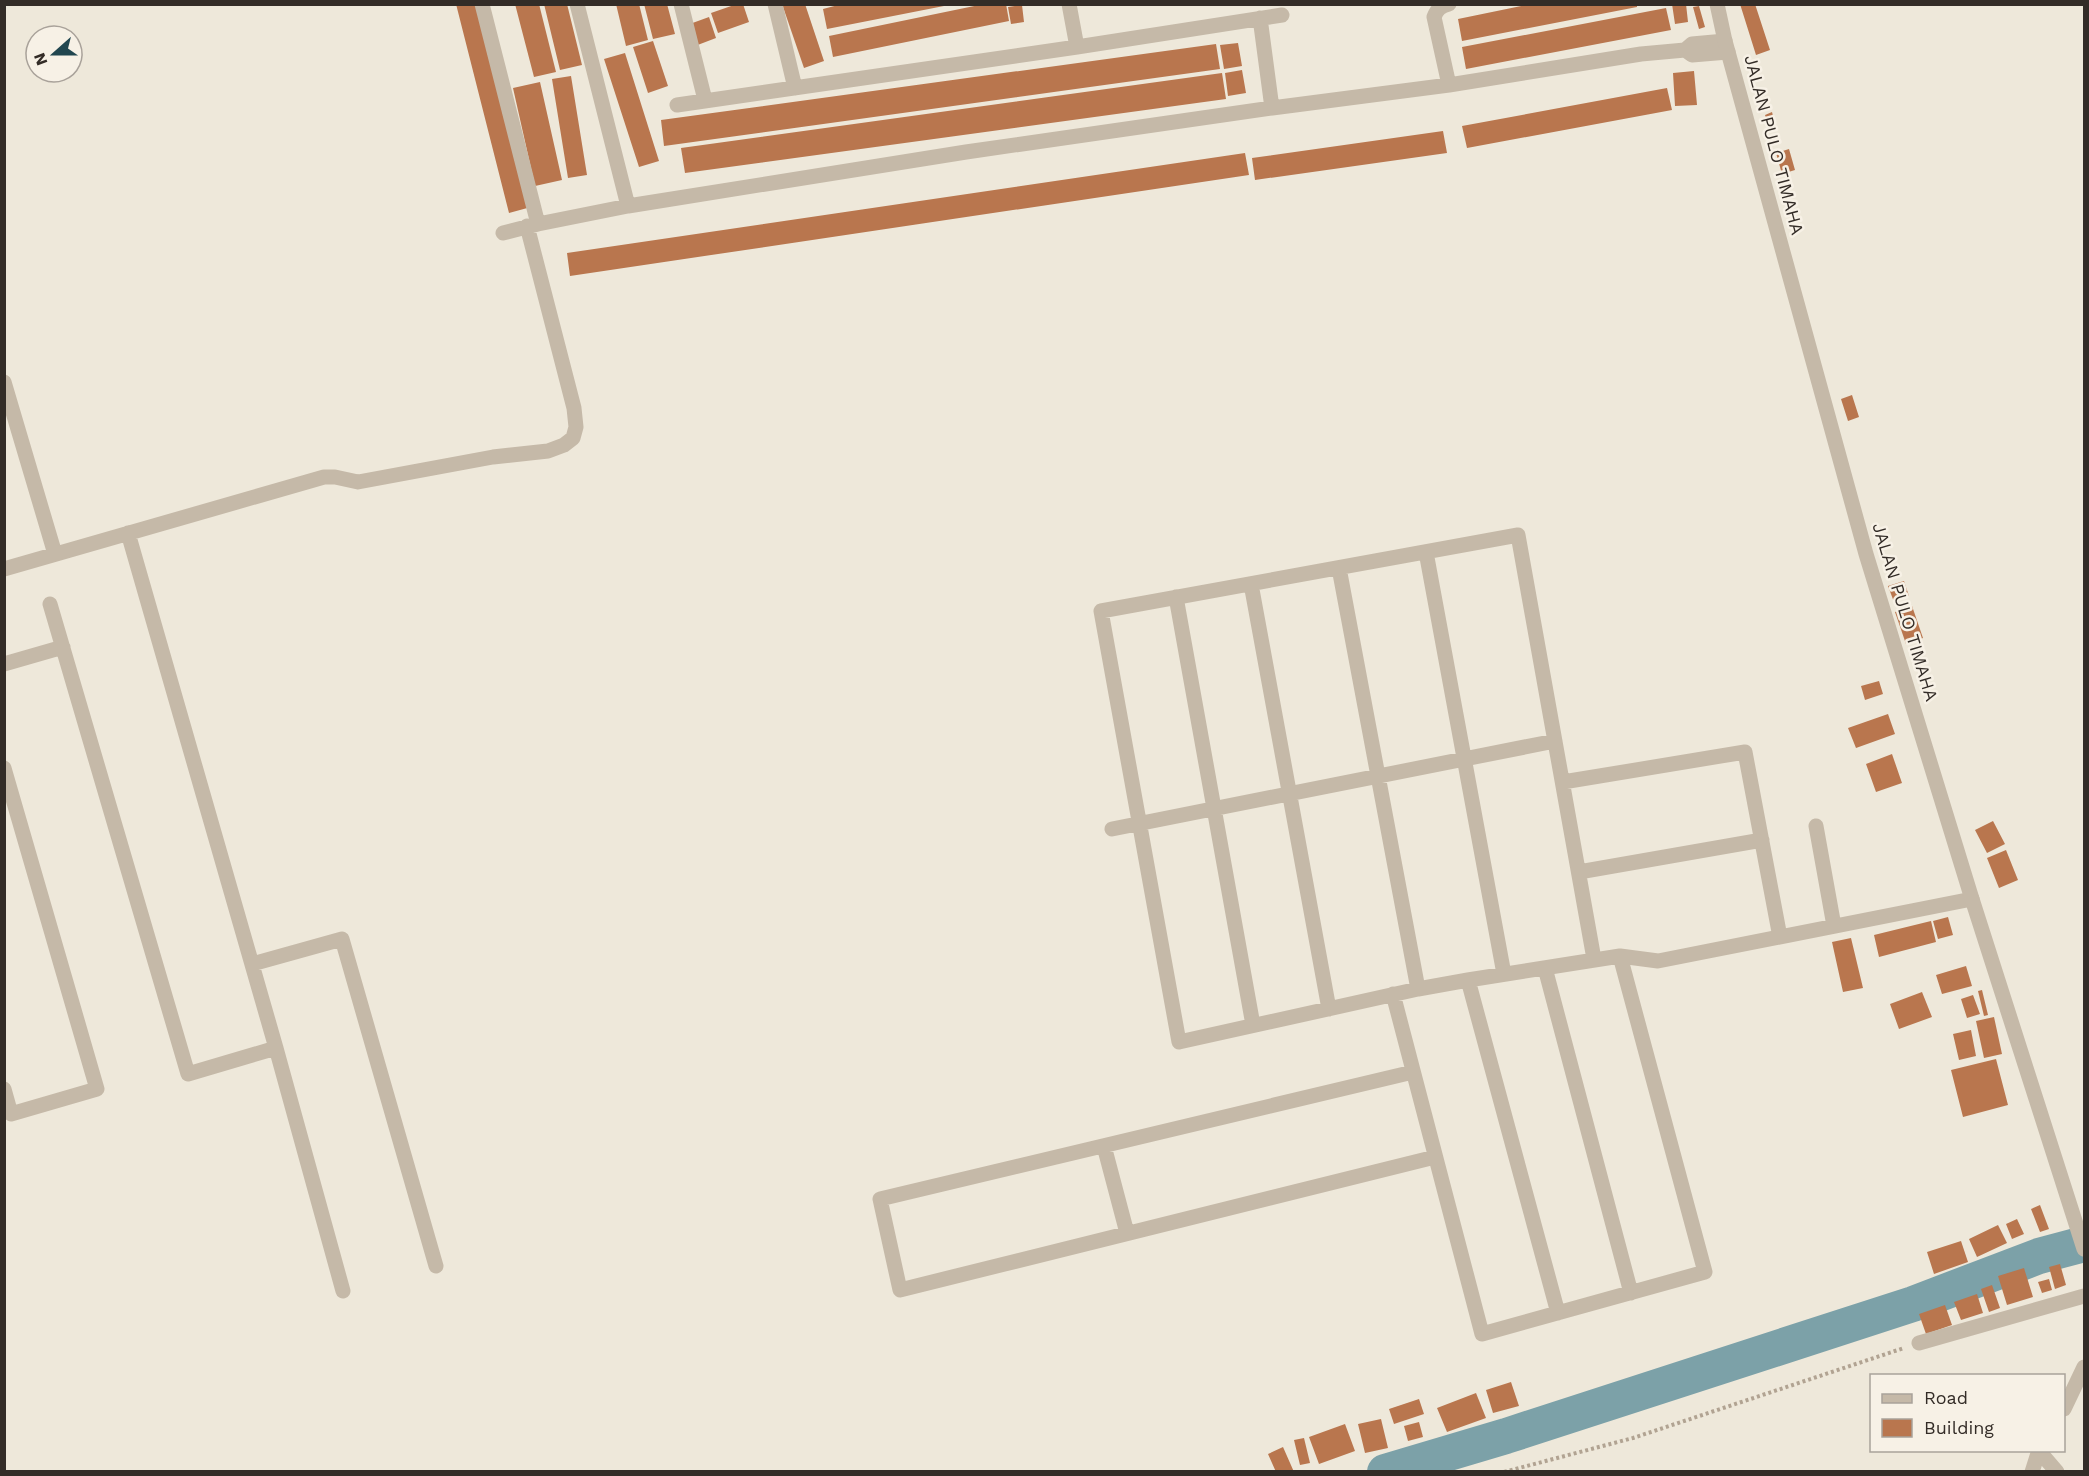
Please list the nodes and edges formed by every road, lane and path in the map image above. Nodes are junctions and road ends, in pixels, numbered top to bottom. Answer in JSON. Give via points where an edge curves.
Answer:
{"nodes":[{"id":1,"x":482,"y":4,"type":"edge"},
{"id":2,"x":577,"y":4,"type":"edge"},
{"id":3,"x":681,"y":4,"type":"edge"},
{"id":4,"x":775,"y":4,"type":"edge"},
{"id":5,"x":1070,"y":4,"type":"edge"},
{"id":6,"x":1449,"y":4,"type":"edge"},
{"id":7,"x":1718,"y":4,"type":"edge"},
{"id":8,"x":1282,"y":15,"type":"dead end"},
{"id":9,"x":1260,"y":18,"type":"junction"},
{"id":10,"x":1077,"y":47,"type":"junction"},
{"id":11,"x":1727,"y":47,"type":"junction"},
{"id":12,"x":1449,"y":85,"type":"junction"},
{"id":13,"x":795,"y":87,"type":"junction"},
{"id":14,"x":705,"y":100,"type":"junction"},
{"id":15,"x":676,"y":105,"type":"dead end"},
{"id":16,"x":1272,"y":108,"type":"junction"},
{"id":17,"x":628,"y":206,"type":"junction"},
{"id":18,"x":533,"y":225,"type":"junction"},
{"id":19,"x":503,"y":233,"type":"dead end"},
{"id":20,"x":4,"y":382,"type":"edge"},
{"id":21,"x":128,"y":533,"type":"junction"},
{"id":22,"x":1426,"y":552,"type":"junction"},
{"id":23,"x":55,"y":554,"type":"junction"},
{"id":24,"x":1339,"y":568,"type":"junction"},
{"id":25,"x":4,"y":569,"type":"edge"},
{"id":26,"x":1251,"y":584,"type":"junction"},
{"id":27,"x":1176,"y":597,"type":"junction"},
{"id":28,"x":51,"y":604,"type":"dead end"},
{"id":29,"x":63,"y":647,"type":"junction"},
{"id":30,"x":4,"y":664,"type":"edge"},
{"id":31,"x":1555,"y":741,"type":"junction"},
{"id":32,"x":1464,"y":759,"type":"junction"},
{"id":33,"x":4,"y":768,"type":"edge"},
{"id":34,"x":1378,"y":776,"type":"junction"},
{"id":35,"x":1563,"y":782,"type":"junction"},
{"id":36,"x":1290,"y":794,"type":"junction"},
{"id":37,"x":1214,"y":809,"type":"junction"},
{"id":38,"x":1140,"y":824,"type":"junction"},
{"id":39,"x":1816,"y":826,"type":"dead end"},
{"id":40,"x":1112,"y":829,"type":"dead end"},
{"id":41,"x":1762,"y":840,"type":"junction"},
{"id":42,"x":1579,"y":872,"type":"junction"},
{"id":43,"x":1972,"y":899,"type":"junction"},
{"id":44,"x":1834,"y":926,"type":"junction"},
{"id":45,"x":1780,"y":937,"type":"junction"},
{"id":46,"x":1620,"y":956,"type":"junction"},
{"id":47,"x":1594,"y":959,"type":"junction"},
{"id":48,"x":252,"y":964,"type":"junction"},
{"id":49,"x":1545,"y":968,"type":"junction"},
{"id":50,"x":1504,"y":974,"type":"junction"},
{"id":51,"x":1468,"y":980,"type":"junction"},
{"id":52,"x":1418,"y":989,"type":"junction"},
{"id":53,"x":1393,"y":994,"type":"junction"},
{"id":54,"x":1329,"y":1009,"type":"junction"},
{"id":55,"x":1253,"y":1025,"type":"junction"},
{"id":56,"x":276,"y":1048,"type":"junction"},
{"id":57,"x":1413,"y":1072,"type":"junction"},
{"id":58,"x":4,"y":1089,"type":"edge"},
{"id":59,"x":1104,"y":1146,"type":"junction"},
{"id":60,"x":1435,"y":1157,"type":"junction"},
{"id":61,"x":1127,"y":1233,"type":"junction"},
{"id":62,"x":2085,"y":1249,"type":"edge"},
{"id":63,"x":436,"y":1266,"type":"dead end"},
{"id":64,"x":343,"y":1291,"type":"dead end"},
{"id":65,"x":1631,"y":1293,"type":"junction"},
{"id":66,"x":2085,"y":1296,"type":"edge"},
{"id":67,"x":1558,"y":1313,"type":"junction"},
{"id":68,"x":1919,"y":1343,"type":"joint"},
{"id":69,"x":2085,"y":1367,"type":"edge"},
{"id":70,"x":2065,"y":1406,"type":"edge"},
{"id":71,"x":2039,"y":1452,"type":"edge"},
{"id":72,"x":2040,"y":1452,"type":"edge"},
{"id":73,"x":1504,"y":1472,"type":"edge"},
{"id":74,"x":2032,"y":1472,"type":"edge"},
{"id":75,"x":2057,"y":1472,"type":"edge"}],
"edges":[{"from":1,"to":18,"type":"street"},
{"from":2,"to":17,"type":"street"},
{"from":3,"to":14,"type":"street"},
{"from":4,"to":13,"type":"street"},
{"from":5,"to":10,"type":"street"},
{"from":6,"to":12,"type":"street","via":[[1436,10],[1434,17]]},
{"from":7,"to":11,"type":"street","name":"JALAN PULO TIMAHA"},
{"from":8,"to":9,"type":"street"},
{"from":9,"to":10,"type":"street"},
{"from":9,"to":16,"type":"street"},
{"from":10,"to":13,"type":"street"},
{"from":11,"to":12,"type":"street","via":[[1692,44],[1685,50]]},
{"from":11,"to":43,"type":"street","name":"JALAN PULO TIMAHA","via":[[1866,554]]},
{"from":12,"to":16,"type":"street"},
{"from":13,"to":14,"type":"street"},
{"from":14,"to":15,"type":"street"},
{"from":16,"to":17,"type":"street"},
{"from":17,"to":18,"type":"street"},
{"from":18,"to":19,"type":"street"},
{"from":18,"to":21,"type":"street","via":[[574,408],[576,427],[573,438],[564,445],[548,451],[358,482],[324,477]]},
{"from":20,"to":23,"type":"street"},
{"from":21,"to":23,"type":"street"},
{"from":21,"to":48,"type":"street"},
{"from":22,"to":24,"type":"street"},
{"from":22,"to":31,"type":"street","via":[[1518,535]]},
{"from":22,"to":32,"type":"street"},
{"from":23,"to":25,"type":"street"},
{"from":24,"to":26,"type":"street"},
{"from":24,"to":34,"type":"street"},
{"from":26,"to":27,"type":"street"},
{"from":26,"to":36,"type":"street"},
{"from":27,"to":37,"type":"street"},
{"from":27,"to":38,"type":"street","via":[[1101,611]]},
{"from":28,"to":29,"type":"street"},
{"from":29,"to":30,"type":"street"},
{"from":29,"to":56,"type":"street","via":[[188,1074]]},
{"from":31,"to":32,"type":"street"},
{"from":31,"to":35,"type":"street"},
{"from":32,"to":34,"type":"street"},
{"from":32,"to":50,"type":"street"},
{"from":33,"to":58,"type":"street","via":[[97,1089],[12,1114]]},
{"from":34,"to":36,"type":"street"},
{"from":34,"to":52,"type":"street"},
{"from":35,"to":41,"type":"street","via":[[1745,752]]},
{"from":35,"to":42,"type":"street"},
{"from":36,"to":37,"type":"street"},
{"from":36,"to":54,"type":"street"},
{"from":37,"to":38,"type":"street"},
{"from":37,"to":55,"type":"street"},
{"from":38,"to":40,"type":"street"},
{"from":38,"to":55,"type":"street","via":[[1179,1041]]},
{"from":39,"to":44,"type":"street"},
{"from":41,"to":42,"type":"street"},
{"from":41,"to":45,"type":"street"},
{"from":42,"to":47,"type":"street"},
{"from":43,"to":44,"type":"street"},
{"from":43,"to":62,"type":"street","name":"JALAN PULO TIMAHA"},
{"from":44,"to":45,"type":"street"},
{"from":45,"to":46,"type":"street","via":[[1658,961]]},
{"from":46,"to":47,"type":"street"},
{"from":46,"to":65,"type":"street","via":[[1706,1272]]},
{"from":47,"to":49,"type":"street"},
{"from":48,"to":56,"type":"street"},
{"from":48,"to":63,"type":"street","via":[[342,939]]},
{"from":49,"to":50,"type":"street"},
{"from":49,"to":65,"type":"street"},
{"from":50,"to":51,"type":"street"},
{"from":51,"to":52,"type":"street"},
{"from":51,"to":67,"type":"street"},
{"from":52,"to":53,"type":"street"},
{"from":53,"to":54,"type":"street"},
{"from":53,"to":57,"type":"street"},
{"from":54,"to":55,"type":"street"},
{"from":56,"to":64,"type":"street"},
{"from":57,"to":59,"type":"street"},
{"from":57,"to":60,"type":"street"},
{"from":59,"to":61,"type":"street"},
{"from":59,"to":61,"type":"street","via":[[880,1199],[900,1290]]},
{"from":60,"to":61,"type":"street"},
{"from":60,"to":67,"type":"street","via":[[1482,1334]]},
{"from":65,"to":67,"type":"street"},
{"from":66,"to":68,"type":"street"},
{"from":68,"to":73,"type":"path","via":[[1633,1438]]},
{"from":69,"to":70,"type":"street"},
{"from":71,"to":74,"type":"street"},
{"from":72,"to":75,"type":"street"}]}
